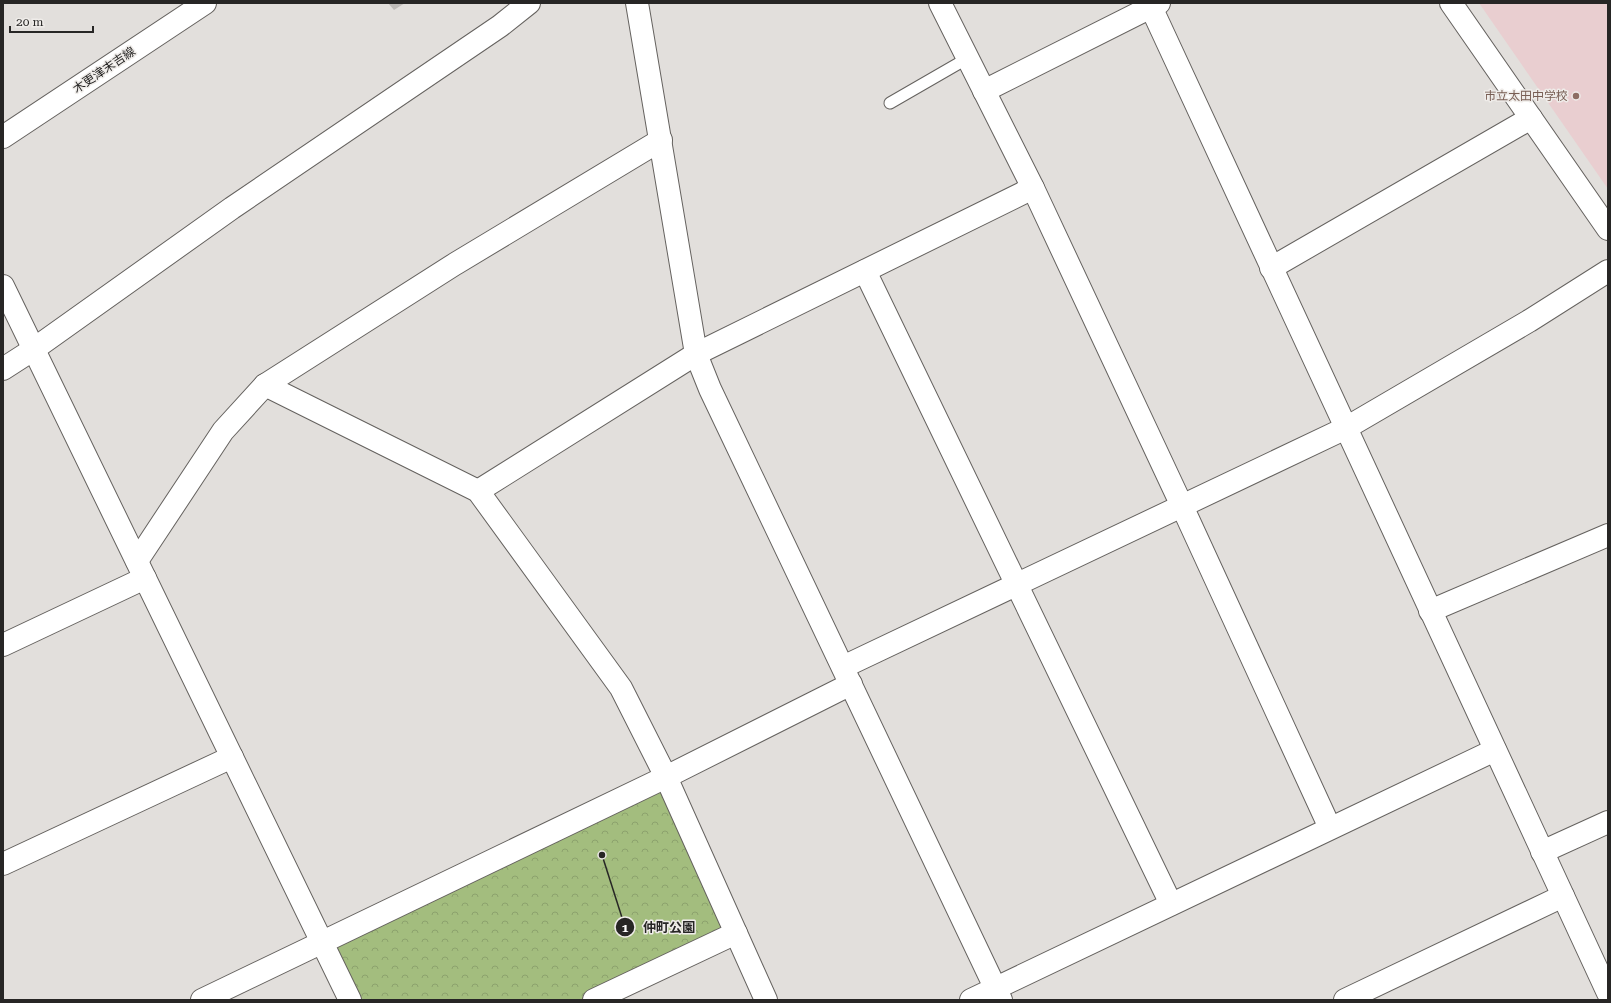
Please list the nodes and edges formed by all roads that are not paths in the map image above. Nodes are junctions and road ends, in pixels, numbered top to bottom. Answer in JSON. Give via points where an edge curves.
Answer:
{"nodes":[{"id":1,"x":205,"y":3,"type":"edge"},
{"id":2,"x":529,"y":3,"type":"edge"},
{"id":3,"x":637,"y":3,"type":"edge"},
{"id":4,"x":940,"y":3,"type":"edge"},
{"id":5,"x":1451,"y":3,"type":"edge"},
{"id":6,"x":1155,"y":5,"type":"edge"},
{"id":7,"x":968,"y":58,"type":"junction"},
{"id":8,"x":984,"y":90,"type":"junction"},
{"id":9,"x":890,"y":103,"type":"dead end"},
{"id":10,"x":1531,"y":118,"type":"junction"},
{"id":11,"x":3,"y":136,"type":"edge"},
{"id":12,"x":661,"y":140,"type":"junction"},
{"id":13,"x":1032,"y":188,"type":"junction"},
{"id":14,"x":1608,"y":228,"type":"edge"},
{"id":15,"x":1271,"y":268,"type":"junction"},
{"id":16,"x":865,"y":271,"type":"junction"},
{"id":17,"x":1608,"y":271,"type":"edge"},
{"id":18,"x":3,"y":286,"type":"edge"},
{"id":19,"x":34,"y":350,"type":"junction"},
{"id":20,"x":696,"y":354,"type":"junction"},
{"id":21,"x":3,"y":370,"type":"edge"},
{"id":22,"x":265,"y":385,"type":"junction"},
{"id":23,"x":1346,"y":428,"type":"junction"},
{"id":24,"x":478,"y":492,"type":"junction"},
{"id":25,"x":1182,"y":506,"type":"junction"},
{"id":26,"x":1608,"y":535,"type":"edge"},
{"id":27,"x":141,"y":570,"type":"junction"},
{"id":28,"x":1016,"y":585,"type":"junction"},
{"id":29,"x":1430,"y":611,"type":"junction"},
{"id":30,"x":3,"y":645,"type":"edge"},
{"id":31,"x":847,"y":676,"type":"junction"},
{"id":32,"x":1495,"y":750,"type":"junction"},
{"id":33,"x":232,"y":757,"type":"junction"},
{"id":34,"x":666,"y":777,"type":"junction"},
{"id":35,"x":1608,"y":822,"type":"edge"},
{"id":36,"x":1330,"y":828,"type":"junction"},
{"id":37,"x":1542,"y":852,"type":"junction"},
{"id":38,"x":3,"y":864,"type":"edge"},
{"id":39,"x":1563,"y":896,"type":"junction"},
{"id":40,"x":1171,"y":904,"type":"junction"},
{"id":41,"x":736,"y":933,"type":"junction"},
{"id":42,"x":322,"y":942,"type":"junction"},
{"id":43,"x":1608,"y":993,"type":"edge"},
{"id":44,"x":998,"y":994,"type":"edge"},
{"id":45,"x":202,"y":1000,"type":"edge"},
{"id":46,"x":350,"y":1000,"type":"edge"},
{"id":47,"x":594,"y":1000,"type":"edge"},
{"id":48,"x":766,"y":1000,"type":"edge"},
{"id":49,"x":971,"y":1000,"type":"edge"},
{"id":50,"x":1345,"y":1000,"type":"edge"}],
"edges":[{"from":1,"to":11,"type":"street","name":"木更津末吉線"},
{"from":2,"to":19,"type":"street","via":[[500,26],[232,208]]},
{"from":3,"to":12,"type":"street"},
{"from":4,"to":7,"type":"street"},
{"from":5,"to":10,"type":"street"},
{"from":6,"to":8,"type":"street"},
{"from":6,"to":15,"type":"street"},
{"from":7,"to":8,"type":"street"},
{"from":7,"to":9,"type":"lane"},
{"from":8,"to":13,"type":"street"},
{"from":10,"to":14,"type":"street"},
{"from":10,"to":15,"type":"street"},
{"from":12,"to":20,"type":"street"},
{"from":12,"to":22,"type":"street","via":[[455,264]]},
{"from":13,"to":16,"type":"street"},
{"from":13,"to":25,"type":"street"},
{"from":15,"to":23,"type":"street"},
{"from":16,"to":20,"type":"street"},
{"from":16,"to":28,"type":"street"},
{"from":17,"to":23,"type":"street","via":[[1530,321]]},
{"from":18,"to":19,"type":"street"},
{"from":19,"to":21,"type":"street"},
{"from":19,"to":27,"type":"street"},
{"from":20,"to":24,"type":"street"},
{"from":20,"to":31,"type":"street","via":[[710,389]]},
{"from":22,"to":24,"type":"street"},
{"from":22,"to":27,"type":"street","via":[[223,431]]},
{"from":23,"to":25,"type":"street"},
{"from":23,"to":29,"type":"street"},
{"from":24,"to":34,"type":"street","via":[[621,688]]},
{"from":25,"to":28,"type":"street"},
{"from":25,"to":36,"type":"street"},
{"from":26,"to":29,"type":"street"},
{"from":27,"to":30,"type":"street"},
{"from":27,"to":33,"type":"street"},
{"from":28,"to":31,"type":"street"},
{"from":28,"to":40,"type":"street"},
{"from":29,"to":32,"type":"street"},
{"from":31,"to":34,"type":"street"},
{"from":31,"to":44,"type":"street"},
{"from":32,"to":36,"type":"street"},
{"from":32,"to":37,"type":"street"},
{"from":33,"to":38,"type":"street"},
{"from":33,"to":42,"type":"street"},
{"from":34,"to":41,"type":"street"},
{"from":34,"to":42,"type":"street"},
{"from":35,"to":37,"type":"street"},
{"from":36,"to":40,"type":"street"},
{"from":37,"to":39,"type":"street"},
{"from":39,"to":43,"type":"street"},
{"from":39,"to":50,"type":"street"},
{"from":40,"to":44,"type":"street"},
{"from":41,"to":47,"type":"street"},
{"from":41,"to":48,"type":"street"},
{"from":42,"to":45,"type":"street"},
{"from":42,"to":46,"type":"street"},
{"from":44,"to":49,"type":"street"}]}
